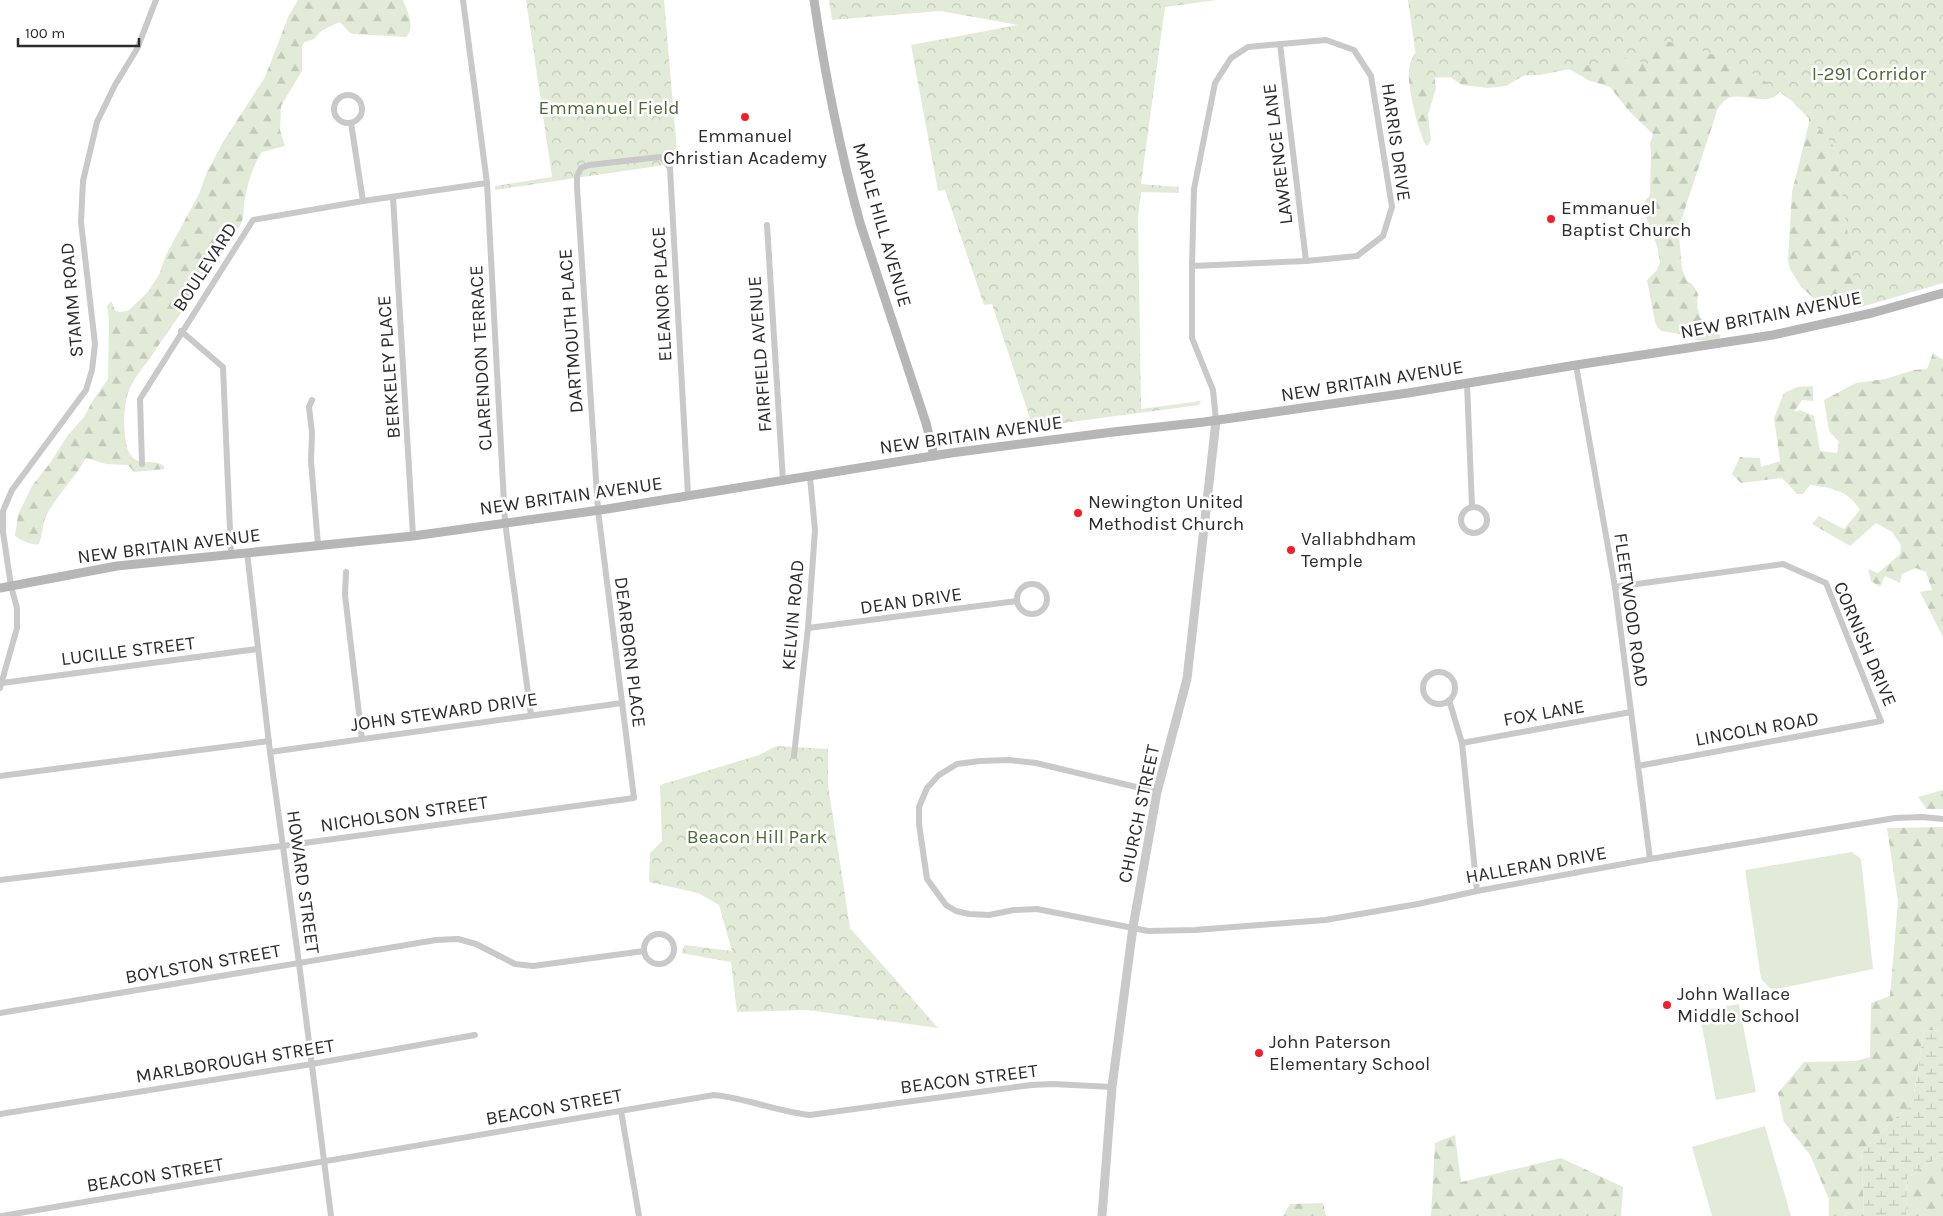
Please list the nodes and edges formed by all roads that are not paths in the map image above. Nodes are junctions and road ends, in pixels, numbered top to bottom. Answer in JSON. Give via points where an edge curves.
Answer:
{"nodes":[{"id":1,"x":156,"y":0,"type":"edge"},
{"id":2,"x":463,"y":0,"type":"edge"},
{"id":3,"x":814,"y":0,"type":"edge"},
{"id":4,"x":1280,"y":44,"type":"junction"},
{"id":5,"x":351,"y":123,"type":"junction"},
{"id":6,"x":597,"y":164,"type":"joint"},
{"id":7,"x":487,"y":183,"type":"junction"},
{"id":8,"x":393,"y":197,"type":"junction"},
{"id":9,"x":363,"y":201,"type":"junction"},
{"id":10,"x":766,"y":225,"type":"dead end"},
{"id":11,"x":1306,"y":261,"type":"junction"},
{"id":12,"x":1192,"y":266,"type":"junction"},
{"id":13,"x":1943,"y":293,"type":"edge"},
{"id":14,"x":181,"y":331,"type":"junction"},
{"id":15,"x":1576,"y":365,"type":"junction"},
{"id":16,"x":1467,"y":383,"type":"junction"},
{"id":17,"x":312,"y":400,"type":"dead end"},
{"id":18,"x":1216,"y":421,"type":"junction"},
{"id":19,"x":934,"y":456,"type":"junction"},
{"id":20,"x":142,"y":464,"type":"dead end"},
{"id":21,"x":810,"y":477,"type":"junction"},
{"id":22,"x":782,"y":481,"type":"junction"},
{"id":23,"x":688,"y":495,"type":"junction"},
{"id":24,"x":1472,"y":507,"type":"junction"},
{"id":25,"x":598,"y":510,"type":"junction"},
{"id":26,"x":504,"y":522,"type":"junction"},
{"id":27,"x":413,"y":536,"type":"junction"},
{"id":28,"x":318,"y":545,"type":"junction"},
{"id":29,"x":247,"y":552,"type":"junction"},
{"id":30,"x":231,"y":554,"type":"junction"},
{"id":31,"x":346,"y":572,"type":"dead end"},
{"id":32,"x":11,"y":586,"type":"junction"},
{"id":33,"x":1614,"y":587,"type":"junction"},
{"id":34,"x":0,"y":588,"type":"edge"},
{"id":35,"x":1017,"y":601,"type":"junction"},
{"id":36,"x":808,"y":628,"type":"junction"},
{"id":37,"x":257,"y":649,"type":"junction"},
{"id":38,"x":1,"y":686,"type":"edge"},
{"id":39,"x":1449,"y":700,"type":"junction"},
{"id":40,"x":622,"y":703,"type":"junction"},
{"id":41,"x":1631,"y":712,"type":"junction"},
{"id":42,"x":531,"y":715,"type":"junction"},
{"id":43,"x":1881,"y":721,"type":"joint"},
{"id":44,"x":362,"y":739,"type":"junction"},
{"id":45,"x":269,"y":741,"type":"junction"},
{"id":46,"x":1462,"y":743,"type":"junction"},
{"id":47,"x":270,"y":752,"type":"junction"},
{"id":48,"x":794,"y":756,"type":"dead end"},
{"id":49,"x":1638,"y":766,"type":"junction"},
{"id":50,"x":0,"y":776,"type":"edge"},
{"id":51,"x":1157,"y":792,"type":"junction"},
{"id":52,"x":634,"y":798,"type":"joint"},
{"id":53,"x":1943,"y":819,"type":"edge"},
{"id":54,"x":282,"y":846,"type":"junction"},
{"id":55,"x":1650,"y":859,"type":"junction"},
{"id":56,"x":0,"y":880,"type":"edge"},
{"id":57,"x":1477,"y":890,"type":"junction"},
{"id":58,"x":1133,"y":927,"type":"junction"},
{"id":59,"x":644,"y":951,"type":"junction"},
{"id":60,"x":299,"y":963,"type":"junction"},
{"id":61,"x":0,"y":1013,"type":"edge"},
{"id":62,"x":475,"y":1035,"type":"dead end"},
{"id":63,"x":312,"y":1064,"type":"junction"},
{"id":64,"x":1112,"y":1087,"type":"junction"},
{"id":65,"x":621,"y":1111,"type":"junction"},
{"id":66,"x":0,"y":1114,"type":"edge"},
{"id":67,"x":324,"y":1162,"type":"junction"},
{"id":68,"x":2,"y":1216,"type":"edge"},
{"id":69,"x":331,"y":1216,"type":"edge"},
{"id":70,"x":639,"y":1216,"type":"edge"},
{"id":71,"x":1102,"y":1216,"type":"edge"}],
"edges":[{"from":1,"to":32,"type":"street","name":"STAMM ROAD","via":[[137,49],[97,122],[89,151],[80,222],[95,344],[92,370],[86,390],[12,490],[3,511]]},
{"from":2,"to":7,"type":"street","name":"CLARENDON TERRACE"},
{"from":3,"to":19,"type":"main road","name":"MAPLE HILL AVENUE","via":[[852,192]]},
{"from":4,"to":11,"type":"street","name":"LAWRENCE LANE"},
{"from":4,"to":11,"type":"street","name":"HARRIS DRIVE","via":[[1326,40],[1354,50],[1371,76],[1392,207],[1383,236],[1357,256]]},
{"from":4,"to":12,"type":"street","name":"HARRIS DRIVE","via":[[1248,47],[1231,58],[1216,83],[1194,189]]},
{"from":5,"to":5,"type":"street","via":[[339,120],[334,109],[336,101],[347,94],[355,96],[362,107],[359,119]]},
{"from":5,"to":9,"type":"street"},
{"from":6,"to":23,"type":"street","name":"ELEANOR PLACE","via":[[660,157],[670,168]]},
{"from":6,"to":25,"type":"street","name":"DARTMOUTH PLACE","via":[[581,168],[577,186]]},
{"from":7,"to":8,"type":"street","name":"BOULEVARD"},
{"from":7,"to":26,"type":"street","name":"CLARENDON TERRACE"},
{"from":8,"to":9,"type":"street","name":"BOULEVARD"},
{"from":8,"to":27,"type":"street","name":"BERKELEY PLACE"},
{"from":9,"to":14,"type":"street","name":"BOULEVARD","via":[[253,220]]},
{"from":10,"to":22,"type":"street","name":"FAIRFIELD AVENUE"},
{"from":11,"to":12,"type":"street","name":"HARRIS DRIVE"},
{"from":12,"to":18,"type":"street","name":"HARRIS DRIVE","via":[[1192,338],[1213,390]]},
{"from":13,"to":15,"type":"main road","name":"NEW BRITAIN AVENUE","via":[[1773,336]]},
{"from":14,"to":20,"type":"street","name":"BOULEVARD","via":[[140,399]]},
{"from":14,"to":30,"type":"street","via":[[223,367]]},
{"from":15,"to":16,"type":"main road","name":"NEW BRITAIN AVENUE"},
{"from":15,"to":33,"type":"street","name":"FLEETWOOD ROAD"},
{"from":16,"to":18,"type":"main road","name":"NEW BRITAIN AVENUE"},
{"from":16,"to":24,"type":"street"},
{"from":17,"to":28,"type":"street","via":[[309,406],[311,461]]},
{"from":18,"to":19,"type":"main road","name":"NEW BRITAIN AVENUE"},
{"from":18,"to":51,"type":"street","name":"CHURCH STREET","via":[[1187,679]]},
{"from":19,"to":21,"type":"main road","name":"NEW BRITAIN AVENUE"},
{"from":21,"to":22,"type":"main road","name":"NEW BRITAIN AVENUE"},
{"from":21,"to":36,"type":"street","name":"KELVIN ROAD","via":[[815,530]]},
{"from":22,"to":23,"type":"main road","name":"NEW BRITAIN AVENUE"},
{"from":23,"to":25,"type":"main road","name":"NEW BRITAIN AVENUE"},
{"from":24,"to":24,"type":"street","via":[[1486,515],[1484,527],[1472,532],[1465,529],[1461,521],[1462,514]]},
{"from":25,"to":26,"type":"main road","name":"NEW BRITAIN AVENUE"},
{"from":25,"to":40,"type":"street","name":"DEARBORN PLACE"},
{"from":26,"to":27,"type":"main road","name":"NEW BRITAIN AVENUE"},
{"from":26,"to":42,"type":"street","name":"CLARENDON TERRACE"},
{"from":27,"to":28,"type":"main road","name":"NEW BRITAIN AVENUE"},
{"from":28,"to":29,"type":"main road","name":"NEW BRITAIN AVENUE"},
{"from":29,"to":30,"type":"main road","name":"NEW BRITAIN AVENUE"},
{"from":29,"to":37,"type":"street","name":"HOWARD STREET"},
{"from":30,"to":32,"type":"main road","name":"NEW BRITAIN AVENUE","via":[[117,566]]},
{"from":31,"to":44,"type":"street","via":[[345,595]]},
{"from":32,"to":34,"type":"main road","name":"NEW BRITAIN AVENUE"},
{"from":32,"to":38,"type":"street","name":"STAMM ROAD","via":[[17,608],[17,628]]},
{"from":33,"to":41,"type":"street","name":"FLEETWOOD ROAD"},
{"from":33,"to":43,"type":"street","name":"CORNISH DRIVE","via":[[1783,564],[1826,583]]},
{"from":35,"to":35,"type":"street","via":[[1024,612],[1033,614],[1045,606],[1046,596],[1038,585],[1028,584],[1020,590]]},
{"from":35,"to":36,"type":"street","name":"DEAN DRIVE"},
{"from":36,"to":48,"type":"street","name":"KELVIN ROAD"},
{"from":37,"to":38,"type":"street","name":"LUCILLE STREET"},
{"from":37,"to":45,"type":"street","name":"HOWARD STREET"},
{"from":39,"to":39,"type":"street","via":[[1454,691],[1450,677],[1441,672],[1427,677],[1423,687],[1426,697],[1434,703]]},
{"from":39,"to":46,"type":"street"},
{"from":40,"to":42,"type":"street","name":"JOHN STEWARD DRIVE"},
{"from":40,"to":52,"type":"street","name":"DEARBORN PLACE"},
{"from":41,"to":46,"type":"street","name":"FOX LANE"},
{"from":41,"to":49,"type":"street","name":"FLEETWOOD ROAD"},
{"from":42,"to":44,"type":"street","name":"JOHN STEWARD DRIVE"},
{"from":43,"to":49,"type":"street","name":"LINCOLN ROAD"},
{"from":44,"to":47,"type":"street","name":"JOHN STEWARD DRIVE"},
{"from":45,"to":47,"type":"street","name":"HOWARD STREET"},
{"from":45,"to":50,"type":"street"},
{"from":46,"to":57,"type":"street"},
{"from":47,"to":54,"type":"street","name":"HOWARD STREET"},
{"from":49,"to":55,"type":"street","name":"FLEETWOOD ROAD"},
{"from":51,"to":58,"type":"street","name":"CHURCH STREET"},
{"from":51,"to":58,"type":"street","name":"HALLERAN DRIVE","via":[[1036,763],[980,760],[957,764],[939,775],[927,788],[919,807],[918,824],[927,879],[946,905],[956,911],[989,915],[1037,909]]},
{"from":52,"to":54,"type":"street","name":"NICHOLSON STREET"},
{"from":53,"to":55,"type":"street","name":"HALLERAN DRIVE","via":[[1895,818]]},
{"from":54,"to":56,"type":"street","name":"NICHOLSON STREET"},
{"from":54,"to":60,"type":"street","name":"HOWARD STREET"},
{"from":55,"to":57,"type":"street","name":"HALLERAN DRIVE"},
{"from":57,"to":58,"type":"street","name":"HALLERAN DRIVE","via":[[1418,904],[1320,920],[1196,930],[1148,931]]},
{"from":58,"to":64,"type":"street","name":"CHURCH STREET"},
{"from":59,"to":59,"type":"street","via":[[648,959],[660,963],[671,956],[674,948],[670,939],[657,934],[646,942]]},
{"from":59,"to":60,"type":"street","name":"BOYLSTON STREET","via":[[533,966],[515,964],[476,944],[458,939]]},
{"from":60,"to":61,"type":"street","name":"BOYLSTON STREET"},
{"from":60,"to":63,"type":"street","name":"HOWARD STREET"},
{"from":62,"to":63,"type":"street","name":"MARLBOROUGH STREET"},
{"from":63,"to":66,"type":"street","name":"MARLBOROUGH STREET"},
{"from":63,"to":67,"type":"street","name":"HOWARD STREET"},
{"from":64,"to":65,"type":"street","name":"BEACON STREET","via":[[1032,1085],[810,1115],[791,1114],[734,1097],[714,1095]]},
{"from":64,"to":71,"type":"street","name":"CHURCH STREET"},
{"from":65,"to":67,"type":"street","name":"BEACON STREET"},
{"from":65,"to":70,"type":"street"},
{"from":67,"to":68,"type":"street","name":"BEACON STREET"},
{"from":67,"to":69,"type":"street","name":"HOWARD STREET"}]}
